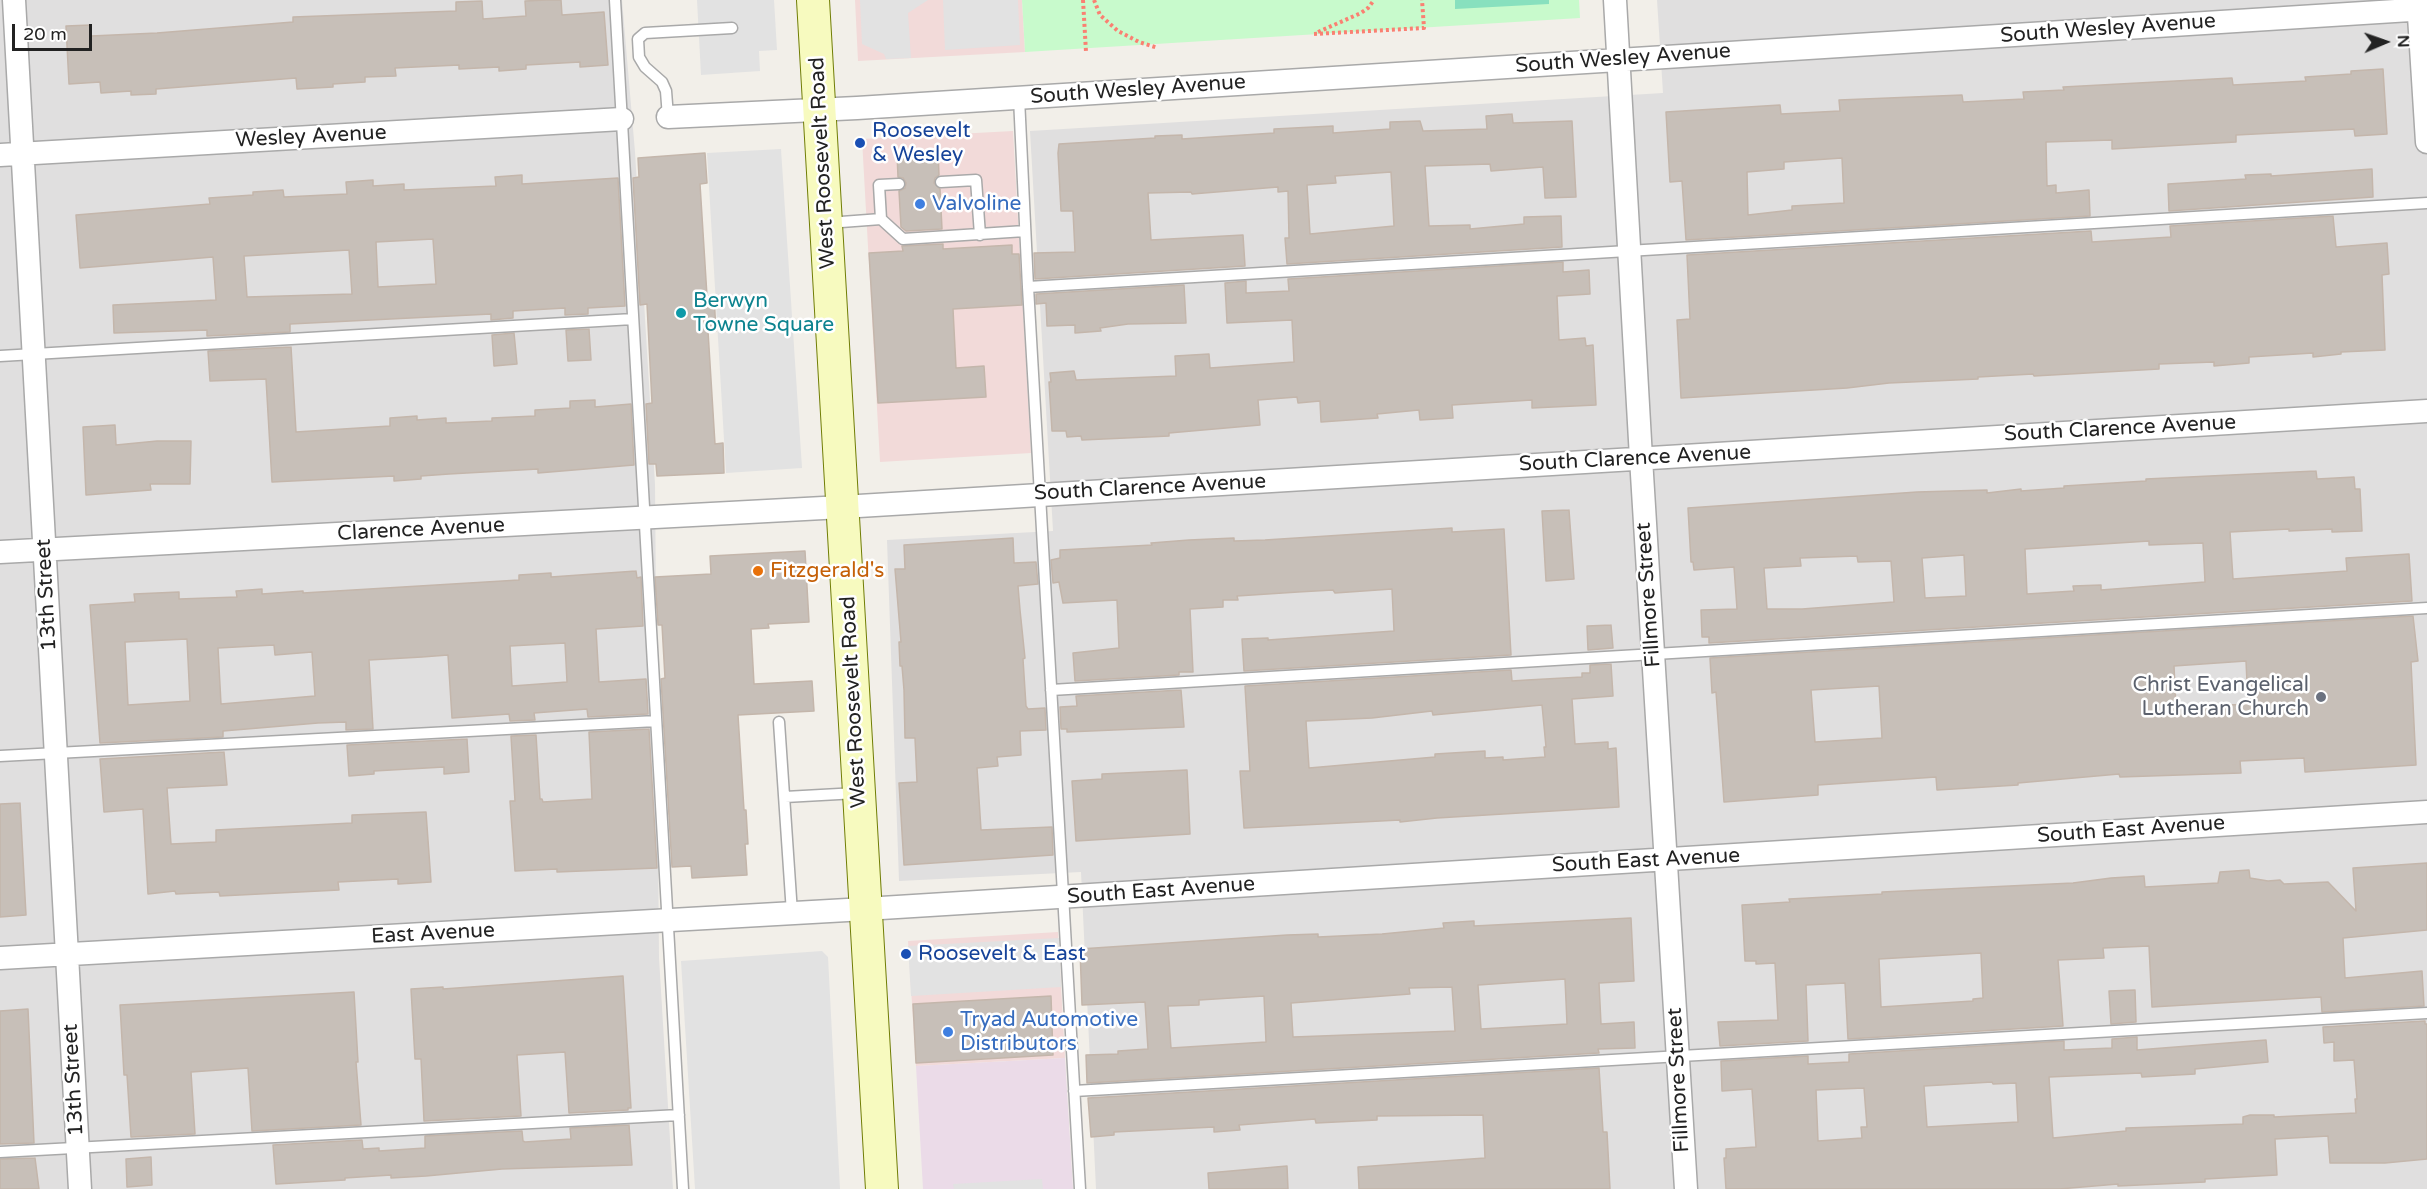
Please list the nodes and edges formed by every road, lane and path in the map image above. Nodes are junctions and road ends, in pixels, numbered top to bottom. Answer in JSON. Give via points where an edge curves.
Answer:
{"nodes":[{"id":1,"x":14,"y":0,"type":"edge"},
{"id":2,"x":615,"y":0,"type":"edge"},
{"id":3,"x":813,"y":0,"type":"edge"},
{"id":4,"x":1083,"y":0,"type":"edge"},
{"id":5,"x":1094,"y":0,"type":"edge"},
{"id":6,"x":1374,"y":0,"type":"edge"},
{"id":7,"x":1422,"y":0,"type":"edge"},
{"id":8,"x":1615,"y":0,"type":"edge"},
{"id":9,"x":2421,"y":6,"type":"edge"},
{"id":10,"x":732,"y":28,"type":"dead end"},
{"id":11,"x":1158,"y":48,"type":"dead end"},
{"id":12,"x":1086,"y":52,"type":"dead end"},
{"id":13,"x":1618,"y":60,"type":"junction"},
{"id":14,"x":1019,"y":98,"type":"junction"},
{"id":15,"x":820,"y":111,"type":"junction"},
{"id":16,"x":668,"y":117,"type":"joint"},
{"id":17,"x":622,"y":119,"type":"junction"},
{"id":18,"x":2427,"y":142,"type":"edge"},
{"id":19,"x":11,"y":154,"type":"edge"},
{"id":20,"x":941,"y":182,"type":"dead end"},
{"id":21,"x":899,"y":184,"type":"dead end"},
{"id":22,"x":2427,"y":203,"type":"edge"},
{"id":23,"x":881,"y":219,"type":"junction"},
{"id":24,"x":826,"y":223,"type":"junction"},
{"id":25,"x":1025,"y":231,"type":"junction"},
{"id":26,"x":980,"y":234,"type":"junction"},
{"id":27,"x":1629,"y":251,"type":"junction"},
{"id":28,"x":1028,"y":287,"type":"junction"},
{"id":29,"x":633,"y":319,"type":"junction"},
{"id":30,"x":33,"y":354,"type":"junction"},
{"id":31,"x":0,"y":356,"type":"edge"},
{"id":32,"x":2427,"y":411,"type":"edge"},
{"id":33,"x":1641,"y":458,"type":"junction"},
{"id":34,"x":1040,"y":495,"type":"junction"},
{"id":35,"x":843,"y":507,"type":"junction"},
{"id":36,"x":644,"y":518,"type":"junction"},
{"id":37,"x":44,"y":550,"type":"junction"},
{"id":38,"x":0,"y":552,"type":"edge"},
{"id":39,"x":2427,"y":608,"type":"edge"},
{"id":40,"x":1653,"y":654,"type":"junction"},
{"id":41,"x":1051,"y":690,"type":"junction"},
{"id":42,"x":656,"y":721,"type":"junction"},
{"id":43,"x":779,"y":722,"type":"dead end"},
{"id":44,"x":56,"y":753,"type":"junction"},
{"id":45,"x":0,"y":756,"type":"edge"},
{"id":46,"x":859,"y":793,"type":"junction"},
{"id":47,"x":785,"y":797,"type":"junction"},
{"id":48,"x":2427,"y":812,"type":"edge"},
{"id":49,"x":1666,"y":859,"type":"junction"},
{"id":50,"x":1063,"y":897,"type":"junction"},
{"id":51,"x":865,"y":909,"type":"junction"},
{"id":52,"x":792,"y":913,"type":"junction"},
{"id":53,"x":668,"y":920,"type":"junction"},
{"id":54,"x":67,"y":954,"type":"junction"},
{"id":55,"x":0,"y":958,"type":"edge"},
{"id":56,"x":2427,"y":1013,"type":"edge"},
{"id":57,"x":1678,"y":1057,"type":"junction"},
{"id":58,"x":1074,"y":1091,"type":"junction"},
{"id":59,"x":679,"y":1115,"type":"junction"},
{"id":60,"x":78,"y":1147,"type":"junction"},
{"id":61,"x":0,"y":1152,"type":"edge"},
{"id":62,"x":80,"y":1189,"type":"edge"},
{"id":63,"x":683,"y":1189,"type":"edge"},
{"id":64,"x":882,"y":1189,"type":"edge"},
{"id":65,"x":1080,"y":1189,"type":"edge"},
{"id":66,"x":1686,"y":1189,"type":"edge"}],
"edges":[{"from":1,"to":19,"type":"street","name":"13th Street"},
{"from":2,"to":17,"type":"lane"},
{"from":3,"to":15,"type":"main road","name":"West Roosevelt Road"},
{"from":4,"to":12,"type":"path"},
{"from":5,"to":11,"type":"path","via":[[1100,15],[1118,31]]},
{"from":6,"to":7,"type":"path","via":[[1361,13],[1314,34],[1424,28]]},
{"from":8,"to":13,"type":"street","name":"Fillmore Street"},
{"from":9,"to":13,"type":"street","name":"South Wesley Avenue"},
{"from":9,"to":18,"type":"street"},
{"from":10,"to":16,"type":"lane","via":[[645,33],[638,39],[639,57],[666,91]]},
{"from":13,"to":14,"type":"street","name":"South Wesley Avenue"},
{"from":13,"to":27,"type":"street","name":"Fillmore Street"},
{"from":14,"to":15,"type":"street","name":"South Wesley Avenue"},
{"from":14,"to":25,"type":"lane"},
{"from":15,"to":16,"type":"street"},
{"from":15,"to":24,"type":"main road","name":"West Roosevelt Road"},
{"from":17,"to":19,"type":"street","name":"Wesley Avenue"},
{"from":17,"to":29,"type":"lane"},
{"from":19,"to":30,"type":"street","name":"13th Street"},
{"from":20,"to":26,"type":"lane","via":[[976,180]]},
{"from":21,"to":23,"type":"lane","via":[[879,185]]},
{"from":22,"to":27,"type":"lane"},
{"from":23,"to":24,"type":"lane"},
{"from":23,"to":26,"type":"lane","via":[[903,239]]},
{"from":24,"to":35,"type":"main road","name":"West Roosevelt Road"},
{"from":25,"to":26,"type":"lane"},
{"from":25,"to":28,"type":"lane"},
{"from":27,"to":28,"type":"lane"},
{"from":27,"to":33,"type":"street","name":"Fillmore Street"},
{"from":28,"to":34,"type":"lane"},
{"from":29,"to":30,"type":"lane"},
{"from":29,"to":36,"type":"lane"},
{"from":30,"to":31,"type":"lane"},
{"from":30,"to":37,"type":"street","name":"13th Street"},
{"from":32,"to":33,"type":"street","name":"South Clarence Avenue"},
{"from":33,"to":34,"type":"street","name":"South Clarence Avenue"},
{"from":33,"to":40,"type":"street","name":"Fillmore Street"},
{"from":34,"to":35,"type":"street","name":"South Clarence Avenue"},
{"from":34,"to":41,"type":"lane"},
{"from":35,"to":36,"type":"street","name":"Clarence Avenue"},
{"from":35,"to":46,"type":"main road","name":"West Roosevelt Road"},
{"from":36,"to":37,"type":"street","name":"Clarence Avenue"},
{"from":36,"to":42,"type":"lane"},
{"from":37,"to":38,"type":"street","name":"Clarence Avenue"},
{"from":37,"to":44,"type":"street","name":"13th Street"},
{"from":39,"to":40,"type":"lane"},
{"from":40,"to":41,"type":"lane"},
{"from":40,"to":49,"type":"street","name":"Fillmore Street"},
{"from":41,"to":50,"type":"lane"},
{"from":42,"to":44,"type":"lane"},
{"from":42,"to":53,"type":"lane"},
{"from":43,"to":47,"type":"lane"},
{"from":44,"to":45,"type":"lane"},
{"from":44,"to":54,"type":"street","name":"13th Street"},
{"from":46,"to":47,"type":"lane"},
{"from":46,"to":51,"type":"main road","name":"West Roosevelt Road"},
{"from":47,"to":52,"type":"lane"},
{"from":48,"to":49,"type":"street","name":"South East Avenue"},
{"from":49,"to":50,"type":"street","name":"South East Avenue"},
{"from":49,"to":57,"type":"street","name":"Fillmore Street"},
{"from":50,"to":51,"type":"street","name":"South East Avenue"},
{"from":50,"to":58,"type":"lane"},
{"from":51,"to":52,"type":"street","name":"East Avenue"},
{"from":51,"to":64,"type":"main road","name":"West Roosevelt Road"},
{"from":52,"to":53,"type":"street","name":"East Avenue"},
{"from":53,"to":54,"type":"street","name":"East Avenue"},
{"from":53,"to":59,"type":"lane"},
{"from":54,"to":55,"type":"street","name":"East Avenue"},
{"from":54,"to":60,"type":"street","name":"13th Street"},
{"from":56,"to":57,"type":"lane"},
{"from":57,"to":58,"type":"lane"},
{"from":57,"to":66,"type":"street","name":"Fillmore Street"},
{"from":58,"to":65,"type":"lane"},
{"from":59,"to":60,"type":"lane"},
{"from":59,"to":63,"type":"lane"},
{"from":60,"to":61,"type":"lane"},
{"from":60,"to":62,"type":"street","name":"13th Street"}]}
